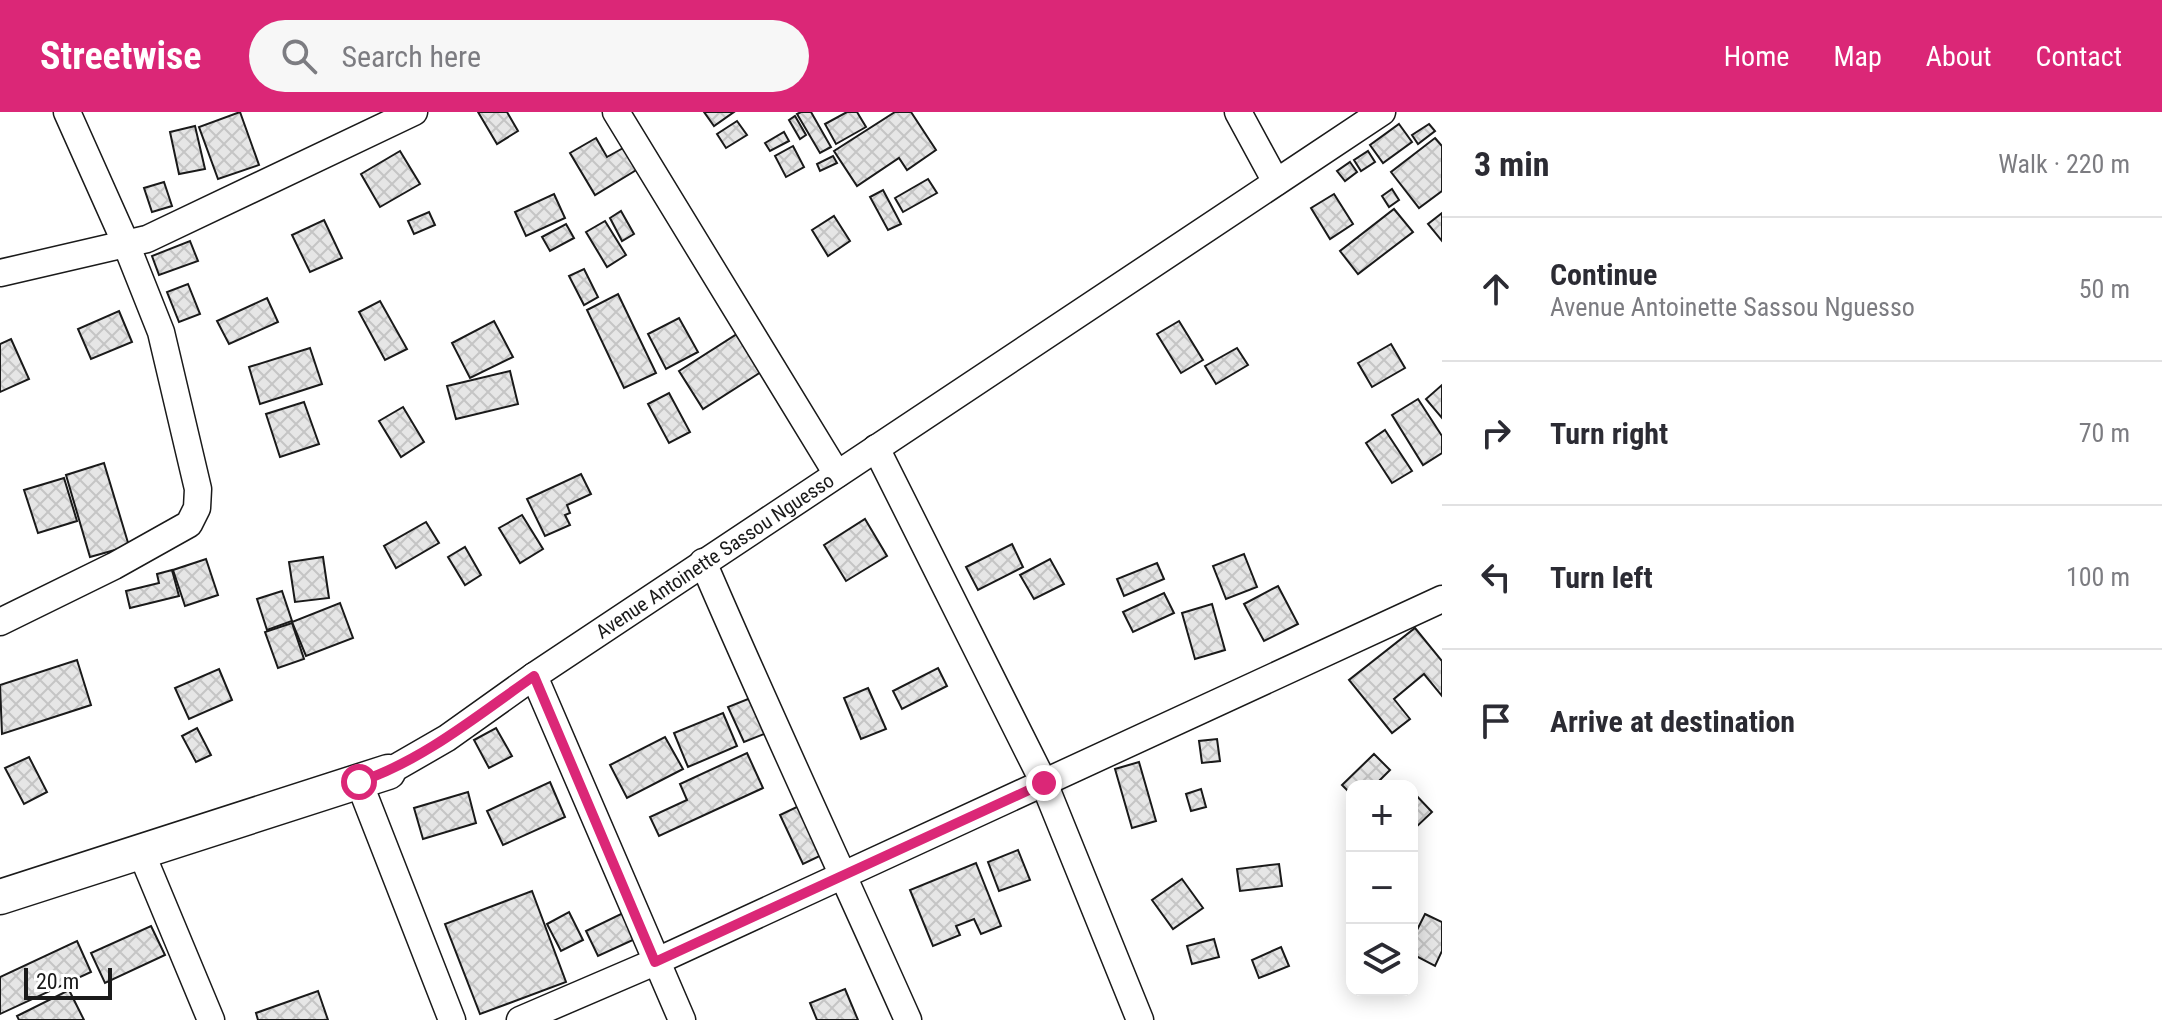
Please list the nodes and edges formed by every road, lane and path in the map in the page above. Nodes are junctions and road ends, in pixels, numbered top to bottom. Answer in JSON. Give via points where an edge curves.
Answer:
{"nodes":[{"id":1,"x":67,"y":112,"type":"edge"},
{"id":2,"x":414,"y":112,"type":"edge"},
{"id":3,"x":616,"y":112,"type":"edge"},
{"id":4,"x":1238,"y":112,"type":"edge"},
{"id":5,"x":1382,"y":112,"type":"edge"},
{"id":6,"x":1276,"y":182,"type":"junction"},
{"id":7,"x":126,"y":244,"type":"junction"},
{"id":8,"x":0,"y":273,"type":"edge"},
{"id":9,"x":876,"y":448,"type":"junction"},
{"id":10,"x":837,"y":474,"type":"junction"},
{"id":11,"x":703,"y":562,"type":"junction"},
{"id":12,"x":1442,"y":599,"type":"edge"},
{"id":13,"x":0,"y":622,"type":"edge"},
{"id":14,"x":534,"y":676,"type":"junction"},
{"id":15,"x":374,"y":777,"type":"junction"},
{"id":16,"x":1044,"y":783,"type":"junction"},
{"id":17,"x":141,"y":852,"type":"junction"},
{"id":18,"x":844,"y":875,"type":"junction"},
{"id":19,"x":0,"y":897,"type":"edge"},
{"id":20,"x":655,"y":962,"type":"junction"},
{"id":21,"x":211,"y":1020,"type":"edge"},
{"id":22,"x":452,"y":1020,"type":"edge"},
{"id":23,"x":520,"y":1020,"type":"edge"},
{"id":24,"x":682,"y":1020,"type":"edge"},
{"id":25,"x":908,"y":1020,"type":"edge"},
{"id":26,"x":1140,"y":1020,"type":"edge"}],
"edges":[{"from":1,"to":7,"type":"street"},
{"from":2,"to":7,"type":"street","via":[[147,239]]},
{"from":3,"to":10,"type":"street"},
{"from":4,"to":6,"type":"street"},
{"from":5,"to":6,"type":"street","name":"Avenue Antoinette Sassou Nguesso"},
{"from":6,"to":9,"type":"street","name":"Avenue Antoinette Sassou Nguesso"},
{"from":7,"to":8,"type":"street"},
{"from":7,"to":13,"type":"street","via":[[161,332],[198,489],[197,508],[189,524]]},
{"from":9,"to":10,"type":"street","name":"Avenue Antoinette Sassou Nguesso"},
{"from":9,"to":16,"type":"street"},
{"from":10,"to":11,"type":"street","name":"Avenue Antoinette Sassou Nguesso"},
{"from":11,"to":14,"type":"street","name":"Avenue Antoinette Sassou Nguesso"},
{"from":11,"to":18,"type":"street"},
{"from":12,"to":16,"type":"street"},
{"from":14,"to":15,"type":"street","name":"Avenue Antoinette Sassou Nguesso","via":[[447,738]]},
{"from":14,"to":20,"type":"street"},
{"from":15,"to":17,"type":"street","name":"Avenue Antoinette Sassou Nguesso"},
{"from":15,"to":22,"type":"street"},
{"from":16,"to":18,"type":"street"},
{"from":16,"to":26,"type":"street"},
{"from":17,"to":19,"type":"street","name":"Avenue Antoinette Sassou Nguesso"},
{"from":17,"to":21,"type":"street"},
{"from":18,"to":20,"type":"street"},
{"from":18,"to":25,"type":"street"},
{"from":20,"to":23,"type":"street"},
{"from":20,"to":24,"type":"street"}]}
